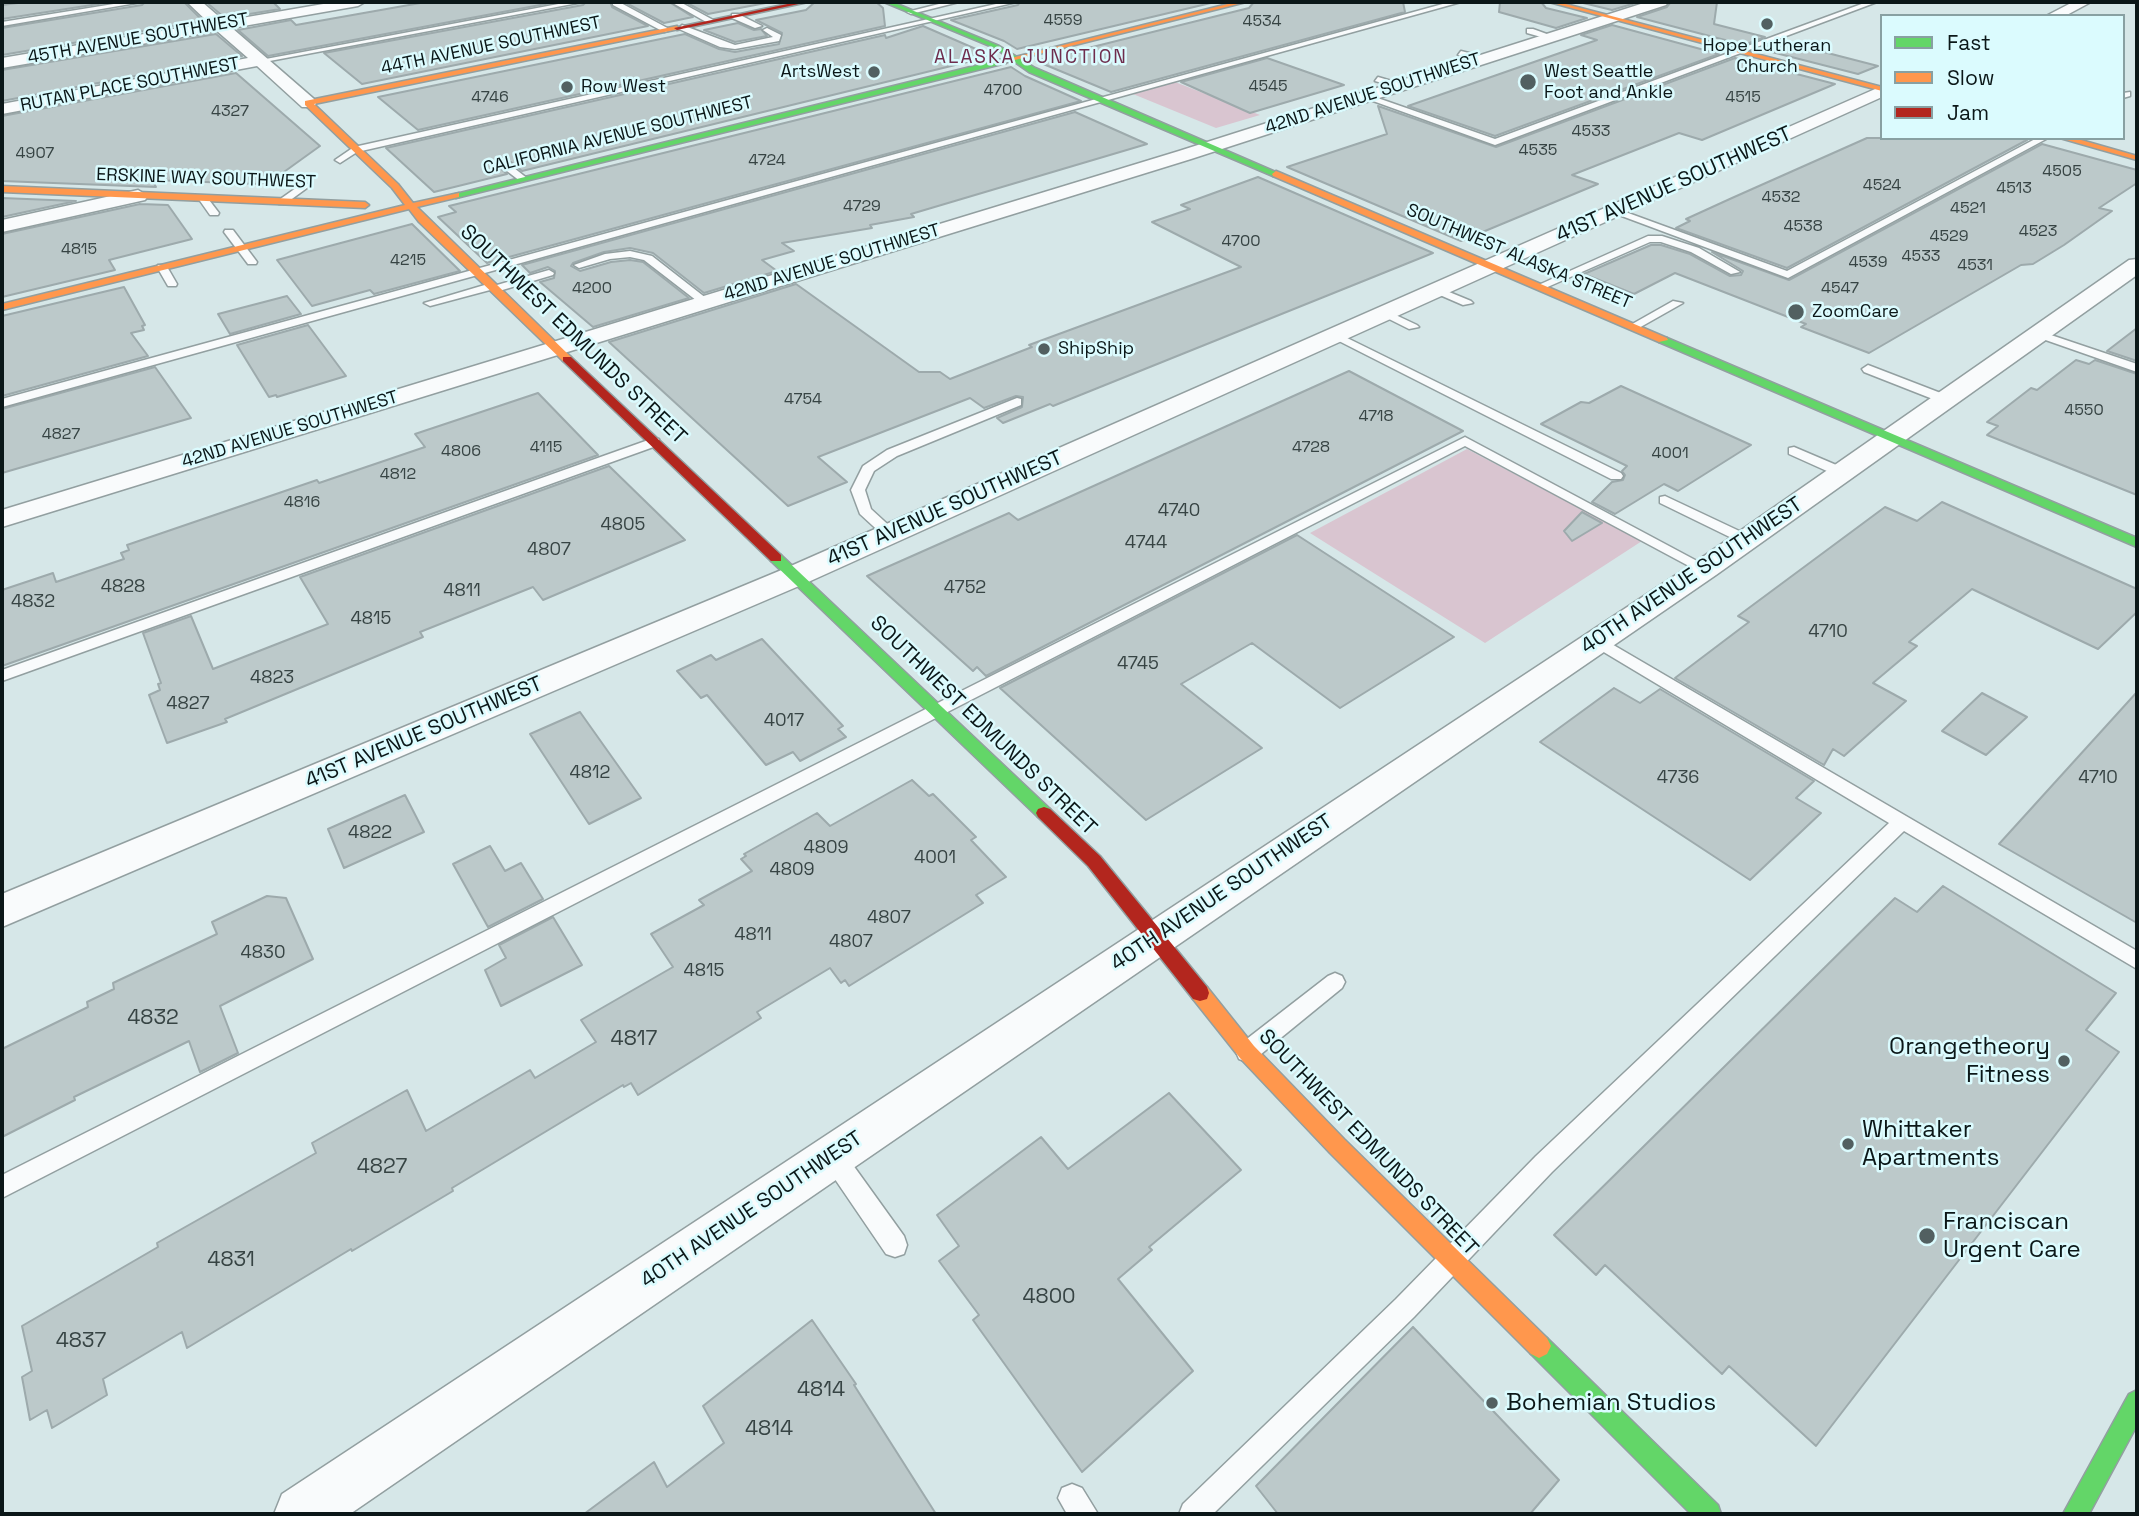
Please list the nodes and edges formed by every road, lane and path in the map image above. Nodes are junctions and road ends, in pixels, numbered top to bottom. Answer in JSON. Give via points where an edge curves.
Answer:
{"nodes":[{"id":1,"x":138,"y":2,"type":"edge"},
{"id":2,"x":194,"y":2,"type":"edge"},
{"id":3,"x":358,"y":2,"type":"edge"},
{"id":4,"x":579,"y":2,"type":"edge"},
{"id":5,"x":675,"y":2,"type":"edge"},
{"id":6,"x":805,"y":2,"type":"edge"},
{"id":7,"x":887,"y":2,"type":"edge"},
{"id":8,"x":955,"y":2,"type":"edge"},
{"id":9,"x":1013,"y":2,"type":"edge"},
{"id":10,"x":1243,"y":2,"type":"edge"},
{"id":11,"x":1457,"y":2,"type":"edge"},
{"id":12,"x":1552,"y":2,"type":"edge"},
{"id":13,"x":1661,"y":2,"type":"edge"},
{"id":14,"x":1873,"y":2,"type":"edge"},
{"id":15,"x":2084,"y":2,"type":"edge"},
{"id":16,"x":616,"y":4,"type":"dead end"},
{"id":17,"x":911,"y":12,"type":"junction"},
{"id":18,"x":2057,"y":14,"type":"edge"},
{"id":19,"x":734,"y":16,"type":"junction"},
{"id":20,"x":1612,"y":18,"type":"junction"},
{"id":21,"x":932,"y":20,"type":"junction"},
{"id":22,"x":711,"y":21,"type":"junction"},
{"id":23,"x":2,"y":24,"type":"edge"},
{"id":24,"x":220,"y":25,"type":"junction"},
{"id":25,"x":758,"y":26,"type":"dead end"},
{"id":26,"x":767,"y":30,"type":"dead end"},
{"id":27,"x":1530,"y":31,"type":"dead end"},
{"id":28,"x":664,"y":32,"type":"junction"},
{"id":29,"x":1551,"y":37,"type":"junction"},
{"id":30,"x":1739,"y":52,"type":"junction"},
{"id":31,"x":1461,"y":53,"type":"dead end"},
{"id":32,"x":1015,"y":59,"type":"junction"},
{"id":33,"x":1482,"y":60,"type":"junction"},
{"id":34,"x":259,"y":61,"type":"junction"},
{"id":35,"x":2,"y":62,"type":"edge"},
{"id":36,"x":1378,"y":79,"type":"dead end"},
{"id":37,"x":1399,"y":86,"type":"junction"},
{"id":38,"x":1880,"y":89,"type":"edge"},
{"id":39,"x":1880,"y":91,"type":"edge"},
{"id":40,"x":1366,"y":97,"type":"junction"},
{"id":41,"x":1105,"y":101,"type":"junction"},
{"id":42,"x":308,"y":103,"type":"junction"},
{"id":43,"x":2,"y":109,"type":"edge"},
{"id":44,"x":2040,"y":140,"type":"edge"},
{"id":45,"x":2071,"y":140,"type":"edge"},
{"id":46,"x":1212,"y":146,"type":"junction"},
{"id":47,"x":347,"y":155,"type":"junction"},
{"id":48,"x":2137,"y":158,"type":"edge"},
{"id":49,"x":506,"y":166,"type":"dead end"},
{"id":50,"x":523,"y":179,"type":"junction"},
{"id":51,"x":306,"y":185,"type":"dead end"},
{"id":52,"x":2,"y":189,"type":"edge"},
{"id":53,"x":138,"y":196,"type":"junction"},
{"id":54,"x":204,"y":198,"type":"junction"},
{"id":55,"x":282,"y":202,"type":"junction"},
{"id":56,"x":410,"y":207,"type":"junction"},
{"id":57,"x":1616,"y":212,"type":"junction"},
{"id":58,"x":214,"y":213,"type":"dead end"},
{"id":59,"x":2,"y":226,"type":"edge"},
{"id":60,"x":229,"y":232,"type":"dead end"},
{"id":61,"x":242,"y":248,"type":"junction"},
{"id":62,"x":252,"y":262,"type":"dead end"},
{"id":63,"x":579,"y":265,"type":"dead end"},
{"id":64,"x":2137,"y":265,"type":"edge"},
{"id":65,"x":1492,"y":266,"type":"junction"},
{"id":66,"x":162,"y":267,"type":"junction"},
{"id":67,"x":477,"y":272,"type":"junction"},
{"id":68,"x":1735,"y":272,"type":"dead end"},
{"id":69,"x":549,"y":273,"type":"dead end"},
{"id":70,"x":172,"y":284,"type":"dead end"},
{"id":71,"x":1539,"y":287,"type":"junction"},
{"id":72,"x":493,"y":288,"type":"junction"},
{"id":73,"x":1437,"y":290,"type":"junction"},
{"id":74,"x":705,"y":302,"type":"junction"},
{"id":75,"x":430,"y":303,"type":"dead end"},
{"id":76,"x":1466,"y":303,"type":"dead end"},
{"id":77,"x":1677,"y":303,"type":"dead end"},
{"id":78,"x":2,"y":307,"type":"edge"},
{"id":79,"x":1385,"y":313,"type":"junction"},
{"id":80,"x":1413,"y":327,"type":"dead end"},
{"id":81,"x":1633,"y":327,"type":"junction"},
{"id":82,"x":1335,"y":335,"type":"junction"},
{"id":83,"x":2041,"y":335,"type":"junction"},
{"id":84,"x":556,"y":348,"type":"junction"},
{"id":85,"x":1868,"y":369,"type":"dead end"},
{"id":86,"x":2137,"y":369,"type":"edge"},
{"id":87,"x":1947,"y":400,"type":"junction"},
{"id":88,"x":1017,"y":402,"type":"dead end"},
{"id":89,"x":2,"y":403,"type":"edge"},
{"id":90,"x":1894,"y":438,"type":"junction"},
{"id":91,"x":654,"y":442,"type":"junction"},
{"id":92,"x":1794,"y":451,"type":"dead end"},
{"id":93,"x":1843,"y":473,"type":"junction"},
{"id":94,"x":1616,"y":476,"type":"dead end"},
{"id":95,"x":1665,"y":500,"type":"dead end"},
{"id":96,"x":2,"y":519,"type":"edge"},
{"id":97,"x":890,"y":534,"type":"junction"},
{"id":98,"x":1747,"y":540,"type":"junction"},
{"id":99,"x":2137,"y":543,"type":"edge"},
{"id":100,"x":1705,"y":569,"type":"junction"},
{"id":101,"x":795,"y":576,"type":"junction"},
{"id":102,"x":1598,"y":641,"type":"junction"},
{"id":103,"x":2,"y":676,"type":"edge"},
{"id":104,"x":936,"y":710,"type":"junction"},
{"id":105,"x":1903,"y":821,"type":"junction"},
{"id":106,"x":2,"y":911,"type":"edge"},
{"id":107,"x":1155,"y":937,"type":"junction"},
{"id":108,"x":2137,"y":961,"type":"edge"},
{"id":109,"x":1335,"y":982,"type":"dead end"},
{"id":110,"x":1247,"y":1052,"type":"junction"},
{"id":111,"x":832,"y":1155,"type":"junction"},
{"id":112,"x":2,"y":1187,"type":"edge"},
{"id":113,"x":895,"y":1245,"type":"dead end"},
{"id":114,"x":1452,"y":1260,"type":"junction"},
{"id":115,"x":2137,"y":1402,"type":"edge"},
{"id":116,"x":302,"y":1514,"type":"edge"},
{"id":117,"x":1193,"y":1514,"type":"edge"},
{"id":118,"x":1709,"y":1514,"type":"edge"},
{"id":119,"x":2075,"y":1514,"type":"edge"}],
"edges":[{"from":1,"to":23,"type":"lane"},
{"from":2,"to":24,"type":"street","name":"SOUTHWEST EDMUNDS STREET"},
{"from":3,"to":24,"type":"street","name":"45TH AVENUE SOUTHWEST"},
{"from":4,"to":34,"type":"lane"},
{"from":5,"to":22,"type":"lane"},
{"from":6,"to":19,"type":"street","name":"44TH AVENUE SOUTHWEST"},
{"from":7,"to":17,"type":"street","name":"SOUTHWEST ALASKA STREET"},
{"from":8,"to":17,"type":"lane"},
{"from":9,"to":21,"type":"lane"},
{"from":10,"to":32,"type":"street","name":"CALIFORNIA AVENUE SOUTHWEST"},
{"from":11,"to":41,"type":"lane"},
{"from":12,"to":20,"type":"street"},
{"from":13,"to":20,"type":"street","name":"42ND AVENUE SOUTHWEST"},
{"from":14,"to":30,"type":"lane"},
{"from":15,"to":18,"type":"street"},
{"from":16,"to":28,"type":"lane"},
{"from":17,"to":21,"type":"street","name":"SOUTHWEST ALASKA STREET"},
{"from":19,"to":22,"type":"street","name":"44TH AVENUE SOUTHWEST"},
{"from":19,"to":25,"type":"lane"},
{"from":20,"to":29,"type":"street","name":"42ND AVENUE SOUTHWEST"},
{"from":20,"to":30,"type":"street"},
{"from":21,"to":32,"type":"street","name":"SOUTHWEST ALASKA STREET"},
{"from":21,"to":47,"type":"lane","via":[[410,136]]},
{"from":22,"to":28,"type":"street","name":"44TH AVENUE SOUTHWEST"},
{"from":24,"to":34,"type":"street","name":"SOUTHWEST EDMUNDS STREET"},
{"from":24,"to":35,"type":"street","name":"45TH AVENUE SOUTHWEST"},
{"from":26,"to":28,"type":"lane","via":[[777,35],[776,39],[735,47]]},
{"from":27,"to":29,"type":"lane"},
{"from":28,"to":42,"type":"street","name":"44TH AVENUE SOUTHWEST"},
{"from":29,"to":33,"type":"street","name":"42ND AVENUE SOUTHWEST"},
{"from":30,"to":38,"type":"street"},
{"from":30,"to":40,"type":"lane","via":[[1495,142]]},
{"from":31,"to":33,"type":"lane"},
{"from":32,"to":41,"type":"street","name":"SOUTHWEST ALASKA STREET"},
{"from":32,"to":50,"type":"street","name":"CALIFORNIA AVENUE SOUTHWEST"},
{"from":33,"to":37,"type":"street","name":"42ND AVENUE SOUTHWEST"},
{"from":34,"to":42,"type":"street","name":"SOUTHWEST EDMUNDS STREET"},
{"from":34,"to":43,"type":"street","name":"RUTAN PLACE SOUTHWEST"},
{"from":36,"to":37,"type":"lane"},
{"from":37,"to":40,"type":"street","name":"42ND AVENUE SOUTHWEST"},
{"from":39,"to":57,"type":"street","name":"41ST AVENUE SOUTHWEST"},
{"from":40,"to":46,"type":"street","name":"42ND AVENUE SOUTHWEST"},
{"from":41,"to":46,"type":"street","name":"SOUTHWEST ALASKA STREET"},
{"from":41,"to":67,"type":"lane"},
{"from":42,"to":47,"type":"street","name":"SOUTHWEST EDMUNDS STREET"},
{"from":44,"to":57,"type":"lane","via":[[1788,275]]},
{"from":45,"to":48,"type":"street"},
{"from":46,"to":65,"type":"street","name":"SOUTHWEST ALASKA STREET"},
{"from":46,"to":74,"type":"street","name":"42ND AVENUE SOUTHWEST"},
{"from":47,"to":56,"type":"street","name":"SOUTHWEST EDMUNDS STREET","via":[[395,186]]},
{"from":49,"to":50,"type":"lane"},
{"from":50,"to":56,"type":"street","name":"CALIFORNIA AVENUE SOUTHWEST"},
{"from":51,"to":55,"type":"lane"},
{"from":52,"to":53,"type":"street","name":"ERSKINE WAY SOUTHWEST"},
{"from":53,"to":54,"type":"street","name":"ERSKINE WAY SOUTHWEST"},
{"from":53,"to":59,"type":"street"},
{"from":54,"to":55,"type":"street","name":"ERSKINE WAY SOUTHWEST"},
{"from":54,"to":58,"type":"lane"},
{"from":55,"to":56,"type":"street","name":"ERSKINE WAY SOUTHWEST"},
{"from":56,"to":61,"type":"street","name":"CALIFORNIA AVENUE SOUTHWEST"},
{"from":56,"to":67,"type":"street","name":"SOUTHWEST EDMUNDS STREET"},
{"from":57,"to":65,"type":"street","name":"41ST AVENUE SOUTHWEST"},
{"from":60,"to":61,"type":"lane"},
{"from":61,"to":62,"type":"lane"},
{"from":61,"to":66,"type":"street","name":"CALIFORNIA AVENUE SOUTHWEST"},
{"from":63,"to":74,"type":"lane","via":[[609,256],[648,258]]},
{"from":64,"to":83,"type":"street","name":"40TH AVENUE SOUTHWEST"},
{"from":65,"to":71,"type":"street","name":"SOUTHWEST ALASKA STREET"},
{"from":65,"to":73,"type":"street","name":"41ST AVENUE SOUTHWEST"},
{"from":66,"to":70,"type":"lane"},
{"from":66,"to":78,"type":"street","name":"CALIFORNIA AVENUE SOUTHWEST"},
{"from":67,"to":72,"type":"street","name":"SOUTHWEST EDMUNDS STREET"},
{"from":67,"to":89,"type":"lane"},
{"from":68,"to":71,"type":"lane","via":[[1695,250],[1648,239]]},
{"from":69,"to":72,"type":"lane"},
{"from":71,"to":81,"type":"street","name":"SOUTHWEST ALASKA STREET"},
{"from":72,"to":75,"type":"lane"},
{"from":72,"to":84,"type":"street","name":"SOUTHWEST EDMUNDS STREET"},
{"from":73,"to":76,"type":"lane"},
{"from":73,"to":79,"type":"street","name":"41ST AVENUE SOUTHWEST"},
{"from":74,"to":84,"type":"street","name":"42ND AVENUE SOUTHWEST"},
{"from":77,"to":81,"type":"lane"},
{"from":79,"to":80,"type":"lane"},
{"from":79,"to":82,"type":"street","name":"41ST AVENUE SOUTHWEST"},
{"from":81,"to":90,"type":"street","name":"SOUTHWEST ALASKA STREET"},
{"from":82,"to":94,"type":"lane"},
{"from":82,"to":97,"type":"street","name":"41ST AVENUE SOUTHWEST"},
{"from":83,"to":86,"type":"lane"},
{"from":83,"to":87,"type":"street","name":"40TH AVENUE SOUTHWEST"},
{"from":84,"to":91,"type":"street","name":"SOUTHWEST EDMUNDS STREET"},
{"from":84,"to":96,"type":"street","name":"42ND AVENUE SOUTHWEST"},
{"from":85,"to":87,"type":"lane"},
{"from":87,"to":90,"type":"street","name":"40TH AVENUE SOUTHWEST"},
{"from":88,"to":97,"type":"lane","via":[[892,453],[868,469],[859,490],[865,511]]},
{"from":90,"to":93,"type":"street","name":"40TH AVENUE SOUTHWEST"},
{"from":90,"to":99,"type":"street","name":"SOUTHWEST ALASKA STREET"},
{"from":91,"to":101,"type":"street","name":"SOUTHWEST EDMUNDS STREET"},
{"from":91,"to":103,"type":"lane"},
{"from":92,"to":93,"type":"lane"},
{"from":93,"to":98,"type":"street","name":"40TH AVENUE SOUTHWEST"},
{"from":95,"to":98,"type":"lane"},
{"from":97,"to":101,"type":"street","name":"41ST AVENUE SOUTHWEST"},
{"from":98,"to":100,"type":"street","name":"40TH AVENUE SOUTHWEST"},
{"from":100,"to":102,"type":"street","name":"40TH AVENUE SOUTHWEST"},
{"from":100,"to":104,"type":"lane","via":[[1465,441]]},
{"from":101,"to":104,"type":"street","name":"SOUTHWEST EDMUNDS STREET"},
{"from":101,"to":106,"type":"street","name":"41ST AVENUE SOUTHWEST"},
{"from":102,"to":105,"type":"lane"},
{"from":102,"to":107,"type":"street","name":"40TH AVENUE SOUTHWEST"},
{"from":104,"to":107,"type":"street","name":"SOUTHWEST EDMUNDS STREET","via":[[1094,861]]},
{"from":104,"to":112,"type":"lane"},
{"from":105,"to":108,"type":"lane"},
{"from":105,"to":114,"type":"lane","via":[[1544,1164]]},
{"from":107,"to":110,"type":"street","name":"SOUTHWEST EDMUNDS STREET"},
{"from":107,"to":111,"type":"street","name":"40TH AVENUE SOUTHWEST"},
{"from":109,"to":110,"type":"lane"},
{"from":110,"to":114,"type":"street","name":"SOUTHWEST EDMUNDS STREET"},
{"from":111,"to":113,"type":"lane"},
{"from":111,"to":116,"type":"street","name":"40TH AVENUE SOUTHWEST"},
{"from":114,"to":117,"type":"lane"},
{"from":114,"to":118,"type":"street","name":"SOUTHWEST EDMUNDS STREET"},
{"from":115,"to":119,"type":"street"}]}
